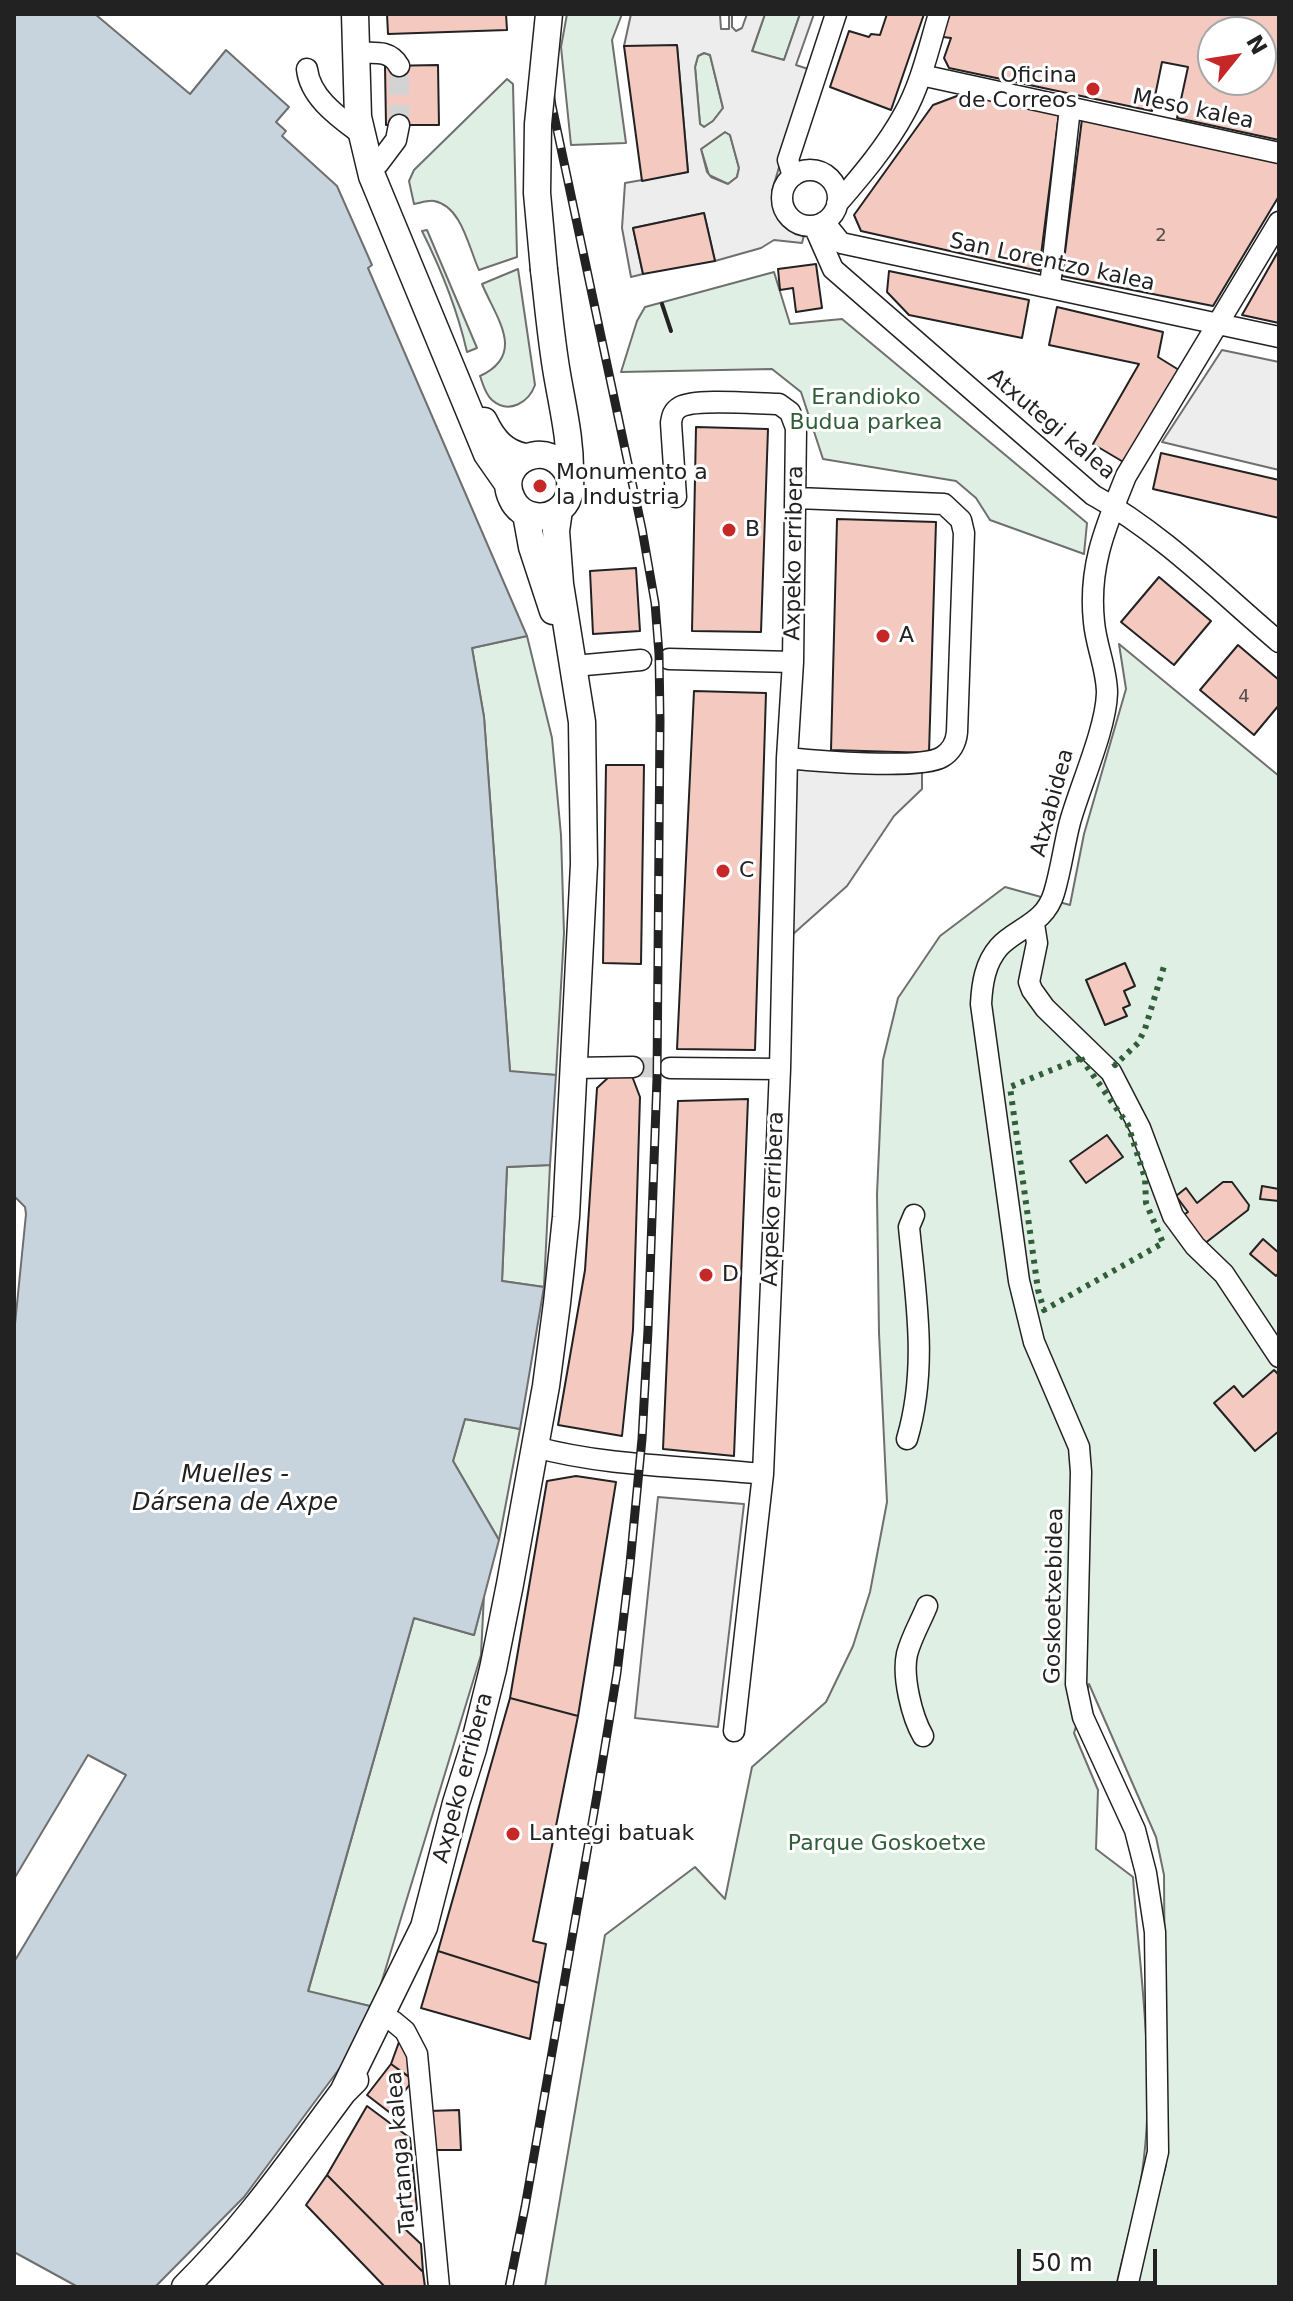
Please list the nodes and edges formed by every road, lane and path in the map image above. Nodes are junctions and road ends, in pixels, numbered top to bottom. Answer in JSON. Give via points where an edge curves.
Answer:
{"nodes":[{"id":1,"x":355,"y":14,"type":"edge"},
{"id":2,"x":549,"y":14,"type":"edge"},
{"id":3,"x":836,"y":14,"type":"edge"},
{"id":4,"x":939,"y":14,"type":"edge"},
{"id":5,"x":357,"y":59,"type":"junction"},
{"id":6,"x":399,"y":66,"type":"dead end"},
{"id":7,"x":307,"y":69,"type":"dead end"},
{"id":8,"x":921,"y":75,"type":"junction"},
{"id":9,"x":1070,"y":108,"type":"junction"},
{"id":10,"x":399,"y":125,"type":"tunnel mouth"},
{"id":11,"x":361,"y":134,"type":"junction"},
{"id":12,"x":1279,"y":153,"type":"edge"},
{"id":13,"x":378,"y":164,"type":"junction"},
{"id":14,"x":793,"y":176,"type":"junction"},
{"id":15,"x":837,"y":204,"type":"junction"},
{"id":16,"x":1279,"y":222,"type":"edge"},
{"id":17,"x":819,"y":224,"type":"junction"},
{"id":18,"x":1050,"y":286,"type":"junction"},
{"id":19,"x":1217,"y":323,"type":"junction"},
{"id":20,"x":1279,"y":337,"type":"edge"},
{"id":21,"x":563,"y":404,"type":"junction"},
{"id":22,"x":531,"y":456,"type":"junction"},
{"id":23,"x":570,"y":478,"type":"junction"},
{"id":24,"x":508,"y":484,"type":"junction"},
{"id":25,"x":676,"y":497,"type":"dead end"},
{"id":26,"x":797,"y":498,"type":"junction"},
{"id":27,"x":1114,"y":506,"type":"junction"},
{"id":28,"x":559,"y":510,"type":"junction"},
{"id":29,"x":526,"y":514,"type":"junction"},
{"id":30,"x":1279,"y":642,"type":"edge"},
{"id":31,"x":669,"y":659,"type":"dead end"},
{"id":32,"x":641,"y":660,"type":"dead end"},
{"id":33,"x":793,"y":662,"type":"junction"},
{"id":34,"x":574,"y":666,"type":"junction"},
{"id":35,"x":787,"y":758,"type":"junction"},
{"id":36,"x":1034,"y":924,"type":"junction"},
{"id":37,"x":633,"y":1067,"type":"tunnel mouth"},
{"id":38,"x":574,"y":1068,"type":"junction"},
{"id":39,"x":670,"y":1068,"type":"tunnel mouth"},
{"id":40,"x":780,"y":1069,"type":"junction"},
{"id":41,"x":914,"y":1215,"type":"dead end"},
{"id":42,"x":1279,"y":1357,"type":"edge"},
{"id":43,"x":907,"y":1439,"type":"dead end"},
{"id":44,"x":535,"y":1447,"type":"junction"},
{"id":45,"x":763,"y":1474,"type":"junction"},
{"id":46,"x":927,"y":1606,"type":"dead end"},
{"id":47,"x":734,"y":1731,"type":"dead end"},
{"id":48,"x":923,"y":1736,"type":"dead end"},
{"id":49,"x":424,"y":1927,"type":"junction"},
{"id":50,"x":393,"y":2021,"type":"junction"},
{"id":51,"x":343,"y":2092,"type":"junction"},
{"id":52,"x":185,"y":2287,"type":"edge"},
{"id":53,"x":439,"y":2287,"type":"edge"},
{"id":54,"x":1127,"y":2287,"type":"edge"}],
"edges":[{"from":1,"to":5,"type":"main road"},
{"from":2,"to":21,"type":"main road","bridge":true,"via":[[537,179]]},
{"from":3,"to":14,"type":"street","via":[[788,160]]},
{"from":4,"to":8,"type":"street"},
{"from":5,"to":6,"type":"street","via":[[386,53]]},
{"from":5,"to":11,"type":"main road"},
{"from":5,"to":13,"type":"main road"},
{"from":7,"to":11,"type":"street","via":[[312,87]]},
{"from":8,"to":9,"type":"street","name":"Meso kalea"},
{"from":8,"to":15,"type":"street","via":[[905,113]]},
{"from":9,"to":12,"type":"street","name":"Meso kalea"},
{"from":9,"to":18,"type":"street"},
{"from":10,"to":13,"type":"street","via":[[396,140]]},
{"from":11,"to":24,"type":"main road","via":[[372,176],[487,454]]},
{"from":13,"to":22,"type":"main road","via":[[493,439],[515,455]]},
{"from":14,"to":15,"type":"street","via":[[820,173],[834,186]]},
{"from":14,"to":17,"type":"street","via":[[783,189],[786,213],[798,224]]},
{"from":15,"to":17,"type":"street"},
{"from":16,"to":19,"type":"street","name":"Atxabidea"},
{"from":17,"to":18,"type":"street","name":"San Lorentzo kalea","via":[[841,243]]},
{"from":17,"to":27,"type":"street","name":"Atxutegi kalea","via":[[833,269],[1093,495]]},
{"from":18,"to":19,"type":"street","name":"San Lorentzo kalea"},
{"from":19,"to":20,"type":"street","name":"San Lorentzo kalea"},
{"from":19,"to":27,"type":"street","name":"Atxabidea","via":[[1126,476]]},
{"from":21,"to":22,"type":"main road","via":[[552,438]]},
{"from":21,"to":23,"type":"main road"},
{"from":22,"to":23,"type":"main road","via":[[554,458]]},
{"from":22,"to":24,"type":"main road","via":[[511,473]]},
{"from":23,"to":28,"type":"main road","via":[[569,496]]},
{"from":24,"to":29,"type":"main road","via":[[510,496]]},
{"from":25,"to":26,"type":"street","name":"Axpeko erribera","via":[[671,423],[673,413],[694,402],[779,404],[790,412],[796,428]]},
{"from":26,"to":33,"type":"street","name":"Axpeko erribera"},
{"from":26,"to":35,"type":"street","via":[[944,504],[961,520],[958,717],[957,742],[932,761]]},
{"from":27,"to":30,"type":"street","name":"Atxutegi kalea"},
{"from":27,"to":36,"type":"street","name":"Atxabidea","via":[[1093,572],[1094,624],[1107,694],[1104,713],[1053,897]]},
{"from":28,"to":29,"type":"main road","via":[[543,517]]},
{"from":28,"to":34,"type":"main road","name":"Axpeko erribera","via":[[560,584]]},
{"from":29,"to":34,"type":"main road","name":"Axpeko erribera","via":[[541,579]]},
{"from":31,"to":33,"type":"street","name":"Axpeko erribera"},
{"from":32,"to":34,"type":"street"},
{"from":33,"to":35,"type":"street","name":"Axpeko erribera"},
{"from":34,"to":38,"type":"main road","name":"Axpeko erribera","via":[[582,722],[584,864]]},
{"from":35,"to":40,"type":"street","name":"Axpeko erribera"},
{"from":36,"to":42,"type":"street","name":"Atxabidea","via":[[1032,990],[1111,1072],[1140,1128],[1173,1216],[1224,1274]]},
{"from":36,"to":54,"type":"street","name":"Goskoetxebidea","via":[[1000,946],[982,979],[981,1004],[1019,1281],[1034,1342],[1079,1447],[1076,1684],[1083,1717],[1135,1830],[1155,1932],[1158,2152]]},
{"from":37,"to":38,"type":"street"},
{"from":38,"to":44,"type":"main road","name":"Axpeko erribera","via":[[566,1217]]},
{"from":39,"to":40,"type":"street"},
{"from":40,"to":45,"type":"street","name":"Axpeko erribera"},
{"from":41,"to":43,"type":"street","via":[[909,1227],[920,1330],[915,1412]]},
{"from":44,"to":45,"type":"street","via":[[574,1456]]},
{"from":44,"to":49,"type":"main road","name":"Axpeko erribera","via":[[493,1669]]},
{"from":45,"to":47,"type":"street","name":"Axpeko erribera"},
{"from":46,"to":48,"type":"street","via":[[907,1655],[909,1693]]},
{"from":49,"to":50,"type":"main road","via":[[406,1996]]},
{"from":49,"to":51,"type":"main road","name":"Axpeko erribera"},
{"from":50,"to":51,"type":"main road"},
{"from":50,"to":53,"type":"street","name":"Tartanga kalea","via":[[417,2054]]},
{"from":51,"to":52,"type":"main road","via":[[256,2208]]}]}
